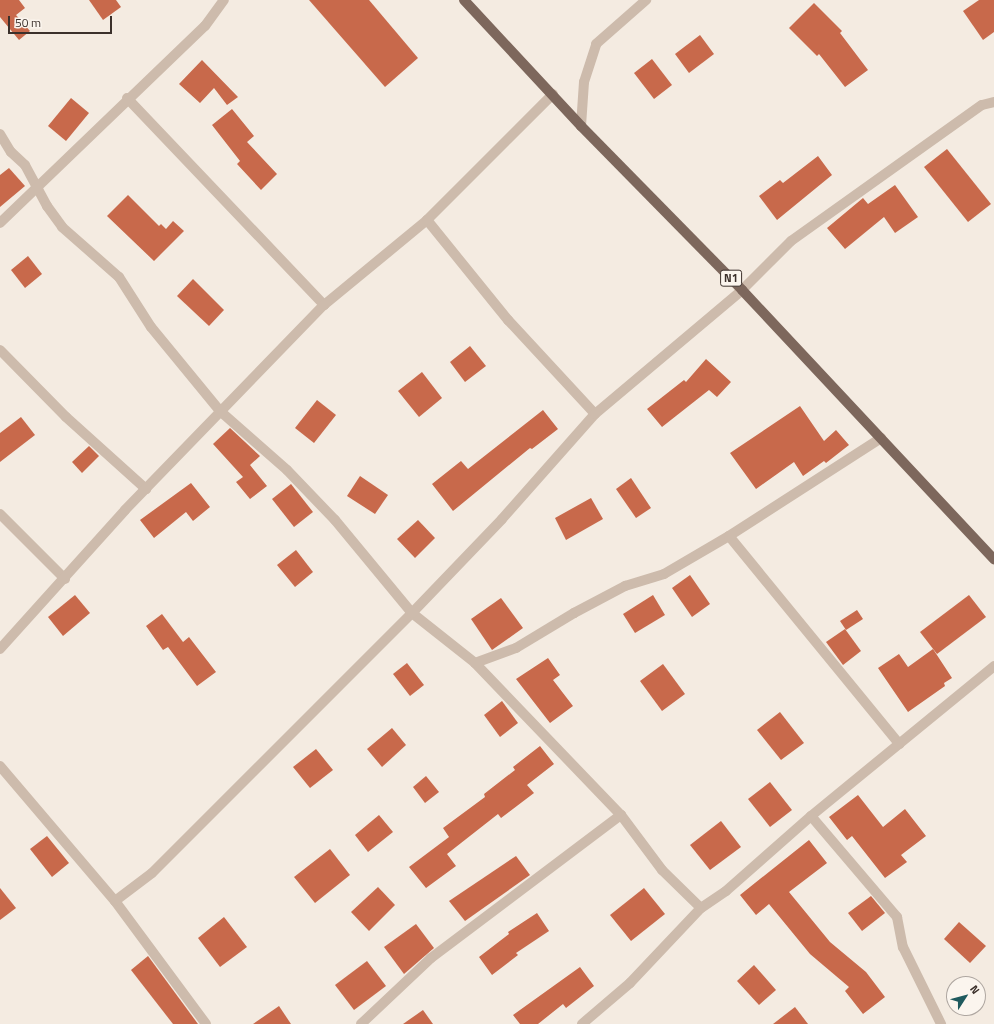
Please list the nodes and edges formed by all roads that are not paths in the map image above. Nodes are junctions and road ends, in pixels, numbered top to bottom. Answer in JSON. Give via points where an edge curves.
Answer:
{"nodes":[{"id":1,"x":224,"y":0,"type":"edge"},
{"id":2,"x":464,"y":0,"type":"edge"},
{"id":3,"x":646,"y":0,"type":"edge"},
{"id":4,"x":553,"y":94,"type":"junction"},
{"id":5,"x":127,"y":98,"type":"junction"},
{"id":6,"x":994,"y":102,"type":"edge"},
{"id":7,"x":581,"y":126,"type":"junction"},
{"id":8,"x":0,"y":134,"type":"edge"},
{"id":9,"x":38,"y":185,"type":"junction"},
{"id":10,"x":427,"y":220,"type":"junction"},
{"id":11,"x":0,"y":224,"type":"edge"},
{"id":12,"x":742,"y":290,"type":"junction"},
{"id":13,"x":324,"y":305,"type":"junction"},
{"id":14,"x":0,"y":350,"type":"edge"},
{"id":15,"x":220,"y":411,"type":"junction"},
{"id":16,"x":595,"y":414,"type":"junction"},
{"id":17,"x":881,"y":438,"type":"junction"},
{"id":18,"x":146,"y":489,"type":"junction"},
{"id":19,"x":0,"y":514,"type":"edge"},
{"id":20,"x":728,"y":536,"type":"junction"},
{"id":21,"x":994,"y":559,"type":"edge"},
{"id":22,"x":65,"y":579,"type":"junction"},
{"id":23,"x":412,"y":613,"type":"junction"},
{"id":24,"x":0,"y":649,"type":"edge"},
{"id":25,"x":475,"y":663,"type":"junction"},
{"id":26,"x":994,"y":666,"type":"edge"},
{"id":27,"x":899,"y":744,"type":"junction"},
{"id":28,"x":0,"y":766,"type":"edge"},
{"id":29,"x":621,"y":815,"type":"junction"},
{"id":30,"x":811,"y":816,"type":"junction"},
{"id":31,"x":115,"y":901,"type":"junction"},
{"id":32,"x":701,"y":908,"type":"junction"},
{"id":33,"x":206,"y":1024,"type":"edge"},
{"id":34,"x":361,"y":1024,"type":"edge"},
{"id":35,"x":582,"y":1024,"type":"edge"},
{"id":36,"x":941,"y":1024,"type":"edge"}],
"edges":[{"from":1,"to":5,"type":"street","via":[[205,26]]},
{"from":2,"to":4,"type":"main road","number":"N1"},
{"from":3,"to":7,"type":"street","via":[[596,44],[584,82]]},
{"from":4,"to":7,"type":"main road","number":"N1"},
{"from":4,"to":10,"type":"street"},
{"from":5,"to":9,"type":"street"},
{"from":5,"to":13,"type":"street"},
{"from":6,"to":12,"type":"street","via":[[982,105],[828,213],[791,241]]},
{"from":7,"to":12,"type":"main road","number":"N1"},
{"from":8,"to":9,"type":"street"},
{"from":9,"to":11,"type":"street"},
{"from":9,"to":15,"type":"street","via":[[47,206],[62,227],[119,277],[151,327]]},
{"from":10,"to":13,"type":"street"},
{"from":10,"to":16,"type":"street","via":[[508,320]]},
{"from":12,"to":16,"type":"street"},
{"from":12,"to":17,"type":"main road","number":"N1"},
{"from":13,"to":15,"type":"street"},
{"from":14,"to":18,"type":"street","via":[[66,417]]},
{"from":15,"to":18,"type":"street"},
{"from":15,"to":23,"type":"street","via":[[287,470],[335,520]]},
{"from":16,"to":23,"type":"street","via":[[502,519]]},
{"from":17,"to":20,"type":"street"},
{"from":17,"to":21,"type":"main road","number":"N1"},
{"from":18,"to":22,"type":"street","via":[[103,533]]},
{"from":19,"to":22,"type":"street"},
{"from":20,"to":25,"type":"street","via":[[664,574],[625,586],[580,609],[516,648]]},
{"from":20,"to":27,"type":"street"},
{"from":22,"to":24,"type":"street"},
{"from":23,"to":25,"type":"street"},
{"from":23,"to":31,"type":"street","via":[[152,873]]},
{"from":25,"to":29,"type":"street"},
{"from":26,"to":27,"type":"street"},
{"from":27,"to":30,"type":"street"},
{"from":28,"to":31,"type":"street"},
{"from":29,"to":32,"type":"street","via":[[662,870]]},
{"from":29,"to":34,"type":"street","via":[[431,958]]},
{"from":30,"to":32,"type":"street","via":[[726,891]]},
{"from":30,"to":36,"type":"street","via":[[896,917],[903,947]]},
{"from":31,"to":33,"type":"street"},
{"from":32,"to":35,"type":"street","via":[[630,983]]}]}
